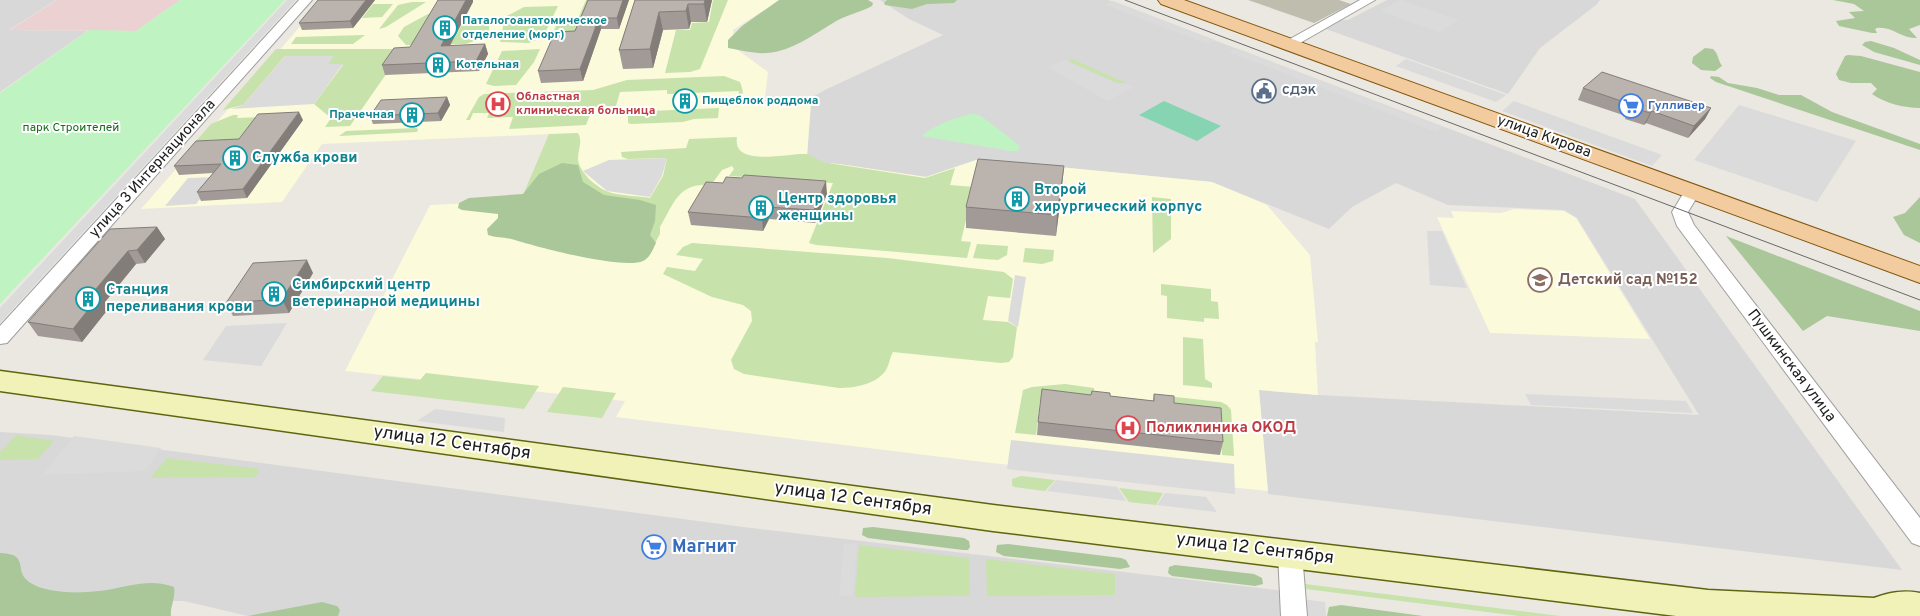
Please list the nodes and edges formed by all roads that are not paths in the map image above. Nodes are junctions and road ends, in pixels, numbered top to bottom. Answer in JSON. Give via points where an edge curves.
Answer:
{"nodes":[{"id":1,"x":306,"y":0,"type":"edge"},
{"id":2,"x":1167,"y":0,"type":"edge"},
{"id":3,"x":1369,"y":0,"type":"edge"},
{"id":4,"x":1288,"y":44,"type":"junction"},
{"id":5,"x":1692,"y":192,"type":"junction"},
{"id":6,"x":1920,"y":275,"type":"edge"},
{"id":7,"x":0,"y":338,"type":"edge"},
{"id":8,"x":0,"y":380,"type":"edge"},
{"id":9,"x":1920,"y":536,"type":"edge"},
{"id":10,"x":1290,"y":553,"type":"junction"},
{"id":11,"x":1708,"y":605,"type":"junction"},
{"id":12,"x":1920,"y":608,"type":"edge"},
{"id":13,"x":1878,"y":615,"type":"edge"},
{"id":14,"x":1294,"y":616,"type":"edge"},
{"id":15,"x":1742,"y":616,"type":"edge"}],
"edges":[{"from":1,"to":7,"type":"street","name":"улица 3 Интернационала"},
{"from":2,"to":4,"type":"main road","name":"улица Кирова"},
{"from":3,"to":4,"type":"street"},
{"from":4,"to":5,"type":"main road","name":"улица Кирова"},
{"from":5,"to":6,"type":"main road","name":"улица Кирова"},
{"from":5,"to":9,"type":"street","name":"Пушкинская улица","via":[[1680,212],[1686,226]]},
{"from":8,"to":10,"type":"main road","name":"улица 12 Сентября","via":[[984,517]]},
{"from":10,"to":11,"type":"main road","name":"улица 12 Сентября"},
{"from":10,"to":14,"type":"street"},
{"from":11,"to":13,"type":"main road","name":"улица 12 Сентября"},
{"from":11,"to":15,"type":"main road","name":"улица 12 Сентября"},
{"from":12,"to":13,"type":"main road","name":"улица 12 Сентября","via":[[1889,607]]}]}
